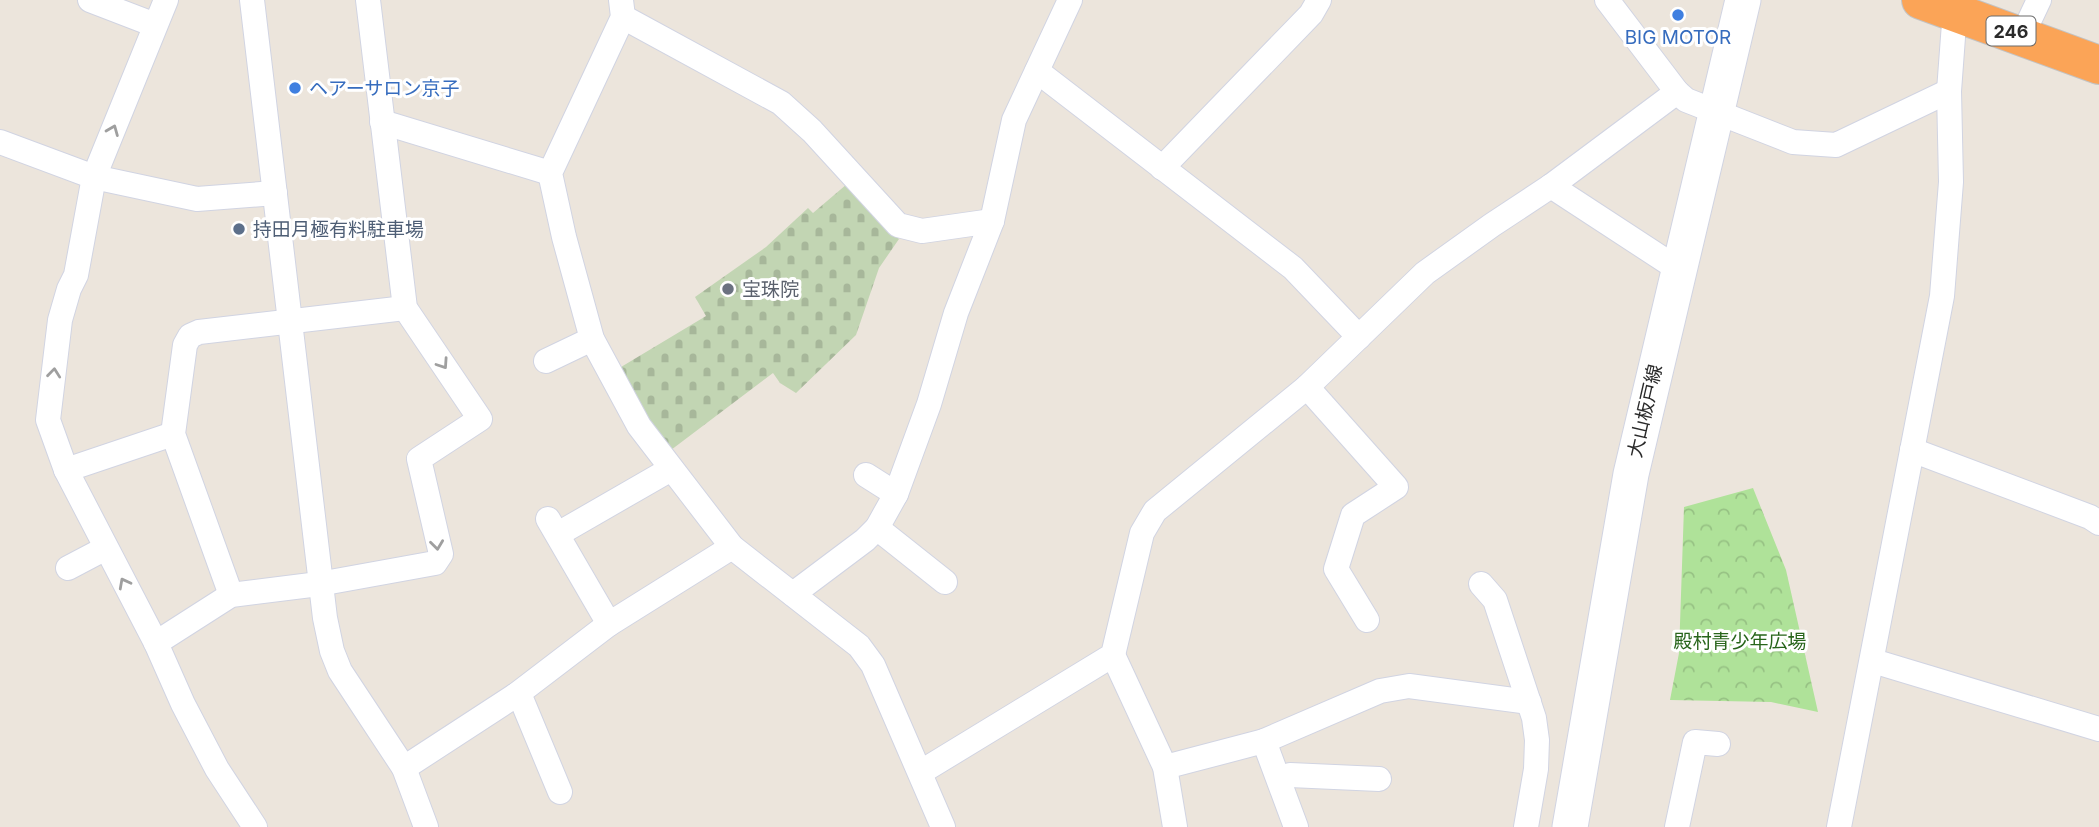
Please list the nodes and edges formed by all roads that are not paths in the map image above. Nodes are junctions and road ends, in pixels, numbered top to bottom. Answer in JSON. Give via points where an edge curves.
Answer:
{"nodes":[{"id":1,"x":90,"y":0,"type":"edge"},
{"id":2,"x":166,"y":0,"type":"edge"},
{"id":3,"x":252,"y":0,"type":"edge"},
{"id":4,"x":368,"y":0,"type":"edge"},
{"id":5,"x":1070,"y":0,"type":"edge"},
{"id":6,"x":1319,"y":0,"type":"edge"},
{"id":7,"x":1607,"y":0,"type":"edge"},
{"id":8,"x":1743,"y":0,"type":"edge"},
{"id":9,"x":2039,"y":0,"type":"edge"},
{"id":10,"x":1938,"y":5,"type":"edge"},
{"id":11,"x":622,"y":8,"type":"edge"},
{"id":12,"x":155,"y":25,"type":"junction"},
{"id":13,"x":2022,"y":36,"type":"junction"},
{"id":14,"x":2099,"y":65,"type":"edge"},
{"id":15,"x":1037,"y":71,"type":"junction"},
{"id":16,"x":1950,"y":91,"type":"junction"},
{"id":17,"x":1677,"y":92,"type":"junction"},
{"id":18,"x":1718,"y":113,"type":"junction"},
{"id":19,"x":382,"y":122,"type":"junction"},
{"id":20,"x":0,"y":142,"type":"edge"},
{"id":21,"x":1162,"y":168,"type":"junction"},
{"id":22,"x":550,"y":173,"type":"junction"},
{"id":23,"x":94,"y":177,"type":"junction"},
{"id":24,"x":1551,"y":186,"type":"junction"},
{"id":25,"x":275,"y":192,"type":"junction"},
{"id":26,"x":992,"y":221,"type":"junction"},
{"id":27,"x":1678,"y":268,"type":"junction"},
{"id":28,"x":405,"y":308,"type":"junction"},
{"id":29,"x":288,"y":321,"type":"junction"},
{"id":30,"x":1359,"y":337,"type":"junction"},
{"id":31,"x":592,"y":339,"type":"junction"},
{"id":32,"x":547,"y":361,"type":"dead end"},
{"id":33,"x":1307,"y":387,"type":"junction"},
{"id":34,"x":173,"y":434,"type":"junction"},
{"id":35,"x":1912,"y":450,"type":"junction"},
{"id":36,"x":671,"y":469,"type":"junction"},
{"id":37,"x":66,"y":470,"type":"junction"},
{"id":38,"x":866,"y":475,"type":"dead end"},
{"id":39,"x":896,"y":494,"type":"junction"},
{"id":40,"x":2099,"y":523,"type":"edge"},
{"id":41,"x":877,"y":528,"type":"junction"},
{"id":42,"x":733,"y":547,"type":"junction"},
{"id":43,"x":106,"y":548,"type":"junction"},
{"id":44,"x":68,"y":568,"type":"dead end"},
{"id":45,"x":945,"y":582,"type":"dead end"},
{"id":46,"x":319,"y":584,"type":"junction"},
{"id":47,"x":1481,"y":584,"type":"dead end"},
{"id":48,"x":793,"y":594,"type":"junction"},
{"id":49,"x":231,"y":595,"type":"junction"},
{"id":50,"x":1367,"y":620,"type":"dead end"},
{"id":51,"x":609,"y":624,"type":"junction"},
{"id":52,"x":156,"y":643,"type":"junction"},
{"id":53,"x":1113,"y":655,"type":"junction"},
{"id":54,"x":1873,"y":661,"type":"junction"},
{"id":55,"x":516,"y":695,"type":"junction"},
{"id":56,"x":1529,"y":702,"type":"junction"},
{"id":57,"x":2099,"y":729,"type":"edge"},
{"id":58,"x":1264,"y":741,"type":"junction"},
{"id":59,"x":1698,"y":742,"type":"dead end"},
{"id":60,"x":1165,"y":767,"type":"junction"},
{"id":61,"x":404,"y":768,"type":"junction"},
{"id":62,"x":920,"y":772,"type":"junction"},
{"id":63,"x":1279,"y":779,"type":"junction"},
{"id":64,"x":1379,"y":779,"type":"dead end"},
{"id":65,"x":560,"y":792,"type":"dead end"},
{"id":66,"x":255,"y":827,"type":"edge"},
{"id":67,"x":426,"y":827,"type":"edge"},
{"id":68,"x":943,"y":827,"type":"edge"},
{"id":69,"x":1175,"y":827,"type":"edge"},
{"id":70,"x":1296,"y":827,"type":"edge"},
{"id":71,"x":1526,"y":827,"type":"edge"},
{"id":72,"x":1570,"y":827,"type":"edge"},
{"id":73,"x":1677,"y":827,"type":"edge"},
{"id":74,"x":1839,"y":827,"type":"edge"}],
"edges":[{"from":1,"to":12,"type":"street"},
{"from":2,"to":12,"type":"street"},
{"from":3,"to":25,"type":"street"},
{"from":4,"to":19,"type":"street"},
{"from":5,"to":15,"type":"street"},
{"from":6,"to":21,"type":"street","via":[[1311,15]]},
{"from":7,"to":17,"type":"street"},
{"from":8,"to":18,"type":"main road","name":"大山板戸線"},
{"from":9,"to":13,"type":"street"},
{"from":10,"to":13,"type":"highway","number":"246"},
{"from":10,"to":16,"type":"street"},
{"from":11,"to":22,"type":"street"},
{"from":11,"to":26,"type":"street","via":[[781,103],[898,225],[922,231]]},
{"from":23,"to":12,"type":"street","one_way":true},
{"from":13,"to":14,"type":"highway","number":"246"},
{"from":15,"to":21,"type":"street"},
{"from":15,"to":26,"type":"street","via":[[1014,120]]},
{"from":16,"to":18,"type":"street","via":[[1836,145],[1793,142]]},
{"from":16,"to":35,"type":"street","via":[[1951,182],[1942,296]]},
{"from":17,"to":18,"type":"street"},
{"from":17,"to":24,"type":"street"},
{"from":18,"to":27,"type":"main road","name":"大山板戸線"},
{"from":19,"to":22,"type":"street"},
{"from":19,"to":28,"type":"street"},
{"from":20,"to":23,"type":"street"},
{"from":21,"to":30,"type":"street","via":[[1293,268]]},
{"from":22,"to":31,"type":"street"},
{"from":23,"to":25,"type":"street","via":[[197,199]]},
{"from":37,"to":23,"type":"street","one_way":true,"via":[[48,420],[60,320],[76,275]]},
{"from":24,"to":27,"type":"street"},
{"from":24,"to":30,"type":"street","via":[[1425,273]]},
{"from":25,"to":29,"type":"street"},
{"from":26,"to":39,"type":"street"},
{"from":27,"to":72,"type":"main road","name":"大山板戸線","via":[[1631,474]]},
{"from":28,"to":29,"type":"street"},
{"from":28,"to":46,"type":"street","one_way":true,"via":[[480,419],[419,459],[441,554],[435,563]]},
{"from":29,"to":34,"type":"street","via":[[190,336]]},
{"from":29,"to":46,"type":"street"},
{"from":30,"to":33,"type":"street"},
{"from":31,"to":32,"type":"street"},
{"from":31,"to":36,"type":"street","via":[[639,426]]},
{"from":33,"to":50,"type":"street","via":[[1402,493],[1353,515],[1336,569],[1360,594]]},
{"from":33,"to":53,"type":"street","via":[[1156,511],[1142,533]]},
{"from":34,"to":37,"type":"street"},
{"from":34,"to":49,"type":"street"},
{"from":35,"to":40,"type":"street"},
{"from":35,"to":54,"type":"street"},
{"from":36,"to":42,"type":"street"},
{"from":36,"to":51,"type":"street","via":[[553,526]]},
{"from":37,"to":43,"type":"street"},
{"from":38,"to":39,"type":"street"},
{"from":39,"to":41,"type":"street"},
{"from":41,"to":45,"type":"street"},
{"from":41,"to":48,"type":"street"},
{"from":42,"to":48,"type":"street"},
{"from":42,"to":51,"type":"street"},
{"from":43,"to":44,"type":"street"},
{"from":52,"to":43,"type":"street","one_way":true},
{"from":46,"to":49,"type":"street"},
{"from":46,"to":61,"type":"street","via":[[340,671]]},
{"from":47,"to":56,"type":"street","via":[[1495,600]]},
{"from":48,"to":62,"type":"street","via":[[859,646],[873,665]]},
{"from":49,"to":52,"type":"street"},
{"from":51,"to":55,"type":"street"},
{"from":52,"to":66,"type":"street","via":[[212,759]]},
{"from":53,"to":60,"type":"street"},
{"from":53,"to":62,"type":"street"},
{"from":54,"to":57,"type":"street"},
{"from":54,"to":74,"type":"street"},
{"from":55,"to":61,"type":"street"},
{"from":55,"to":65,"type":"street"},
{"from":56,"to":58,"type":"street","via":[[1409,686],[1380,691]]},
{"from":56,"to":71,"type":"street","via":[[1537,740]]},
{"from":58,"to":60,"type":"street"},
{"from":58,"to":63,"type":"street"},
{"from":59,"to":73,"type":"street"},
{"from":60,"to":69,"type":"street"},
{"from":61,"to":67,"type":"street"},
{"from":62,"to":68,"type":"street"},
{"from":63,"to":64,"type":"street","via":[[1290,775]]},
{"from":63,"to":70,"type":"street"}]}
